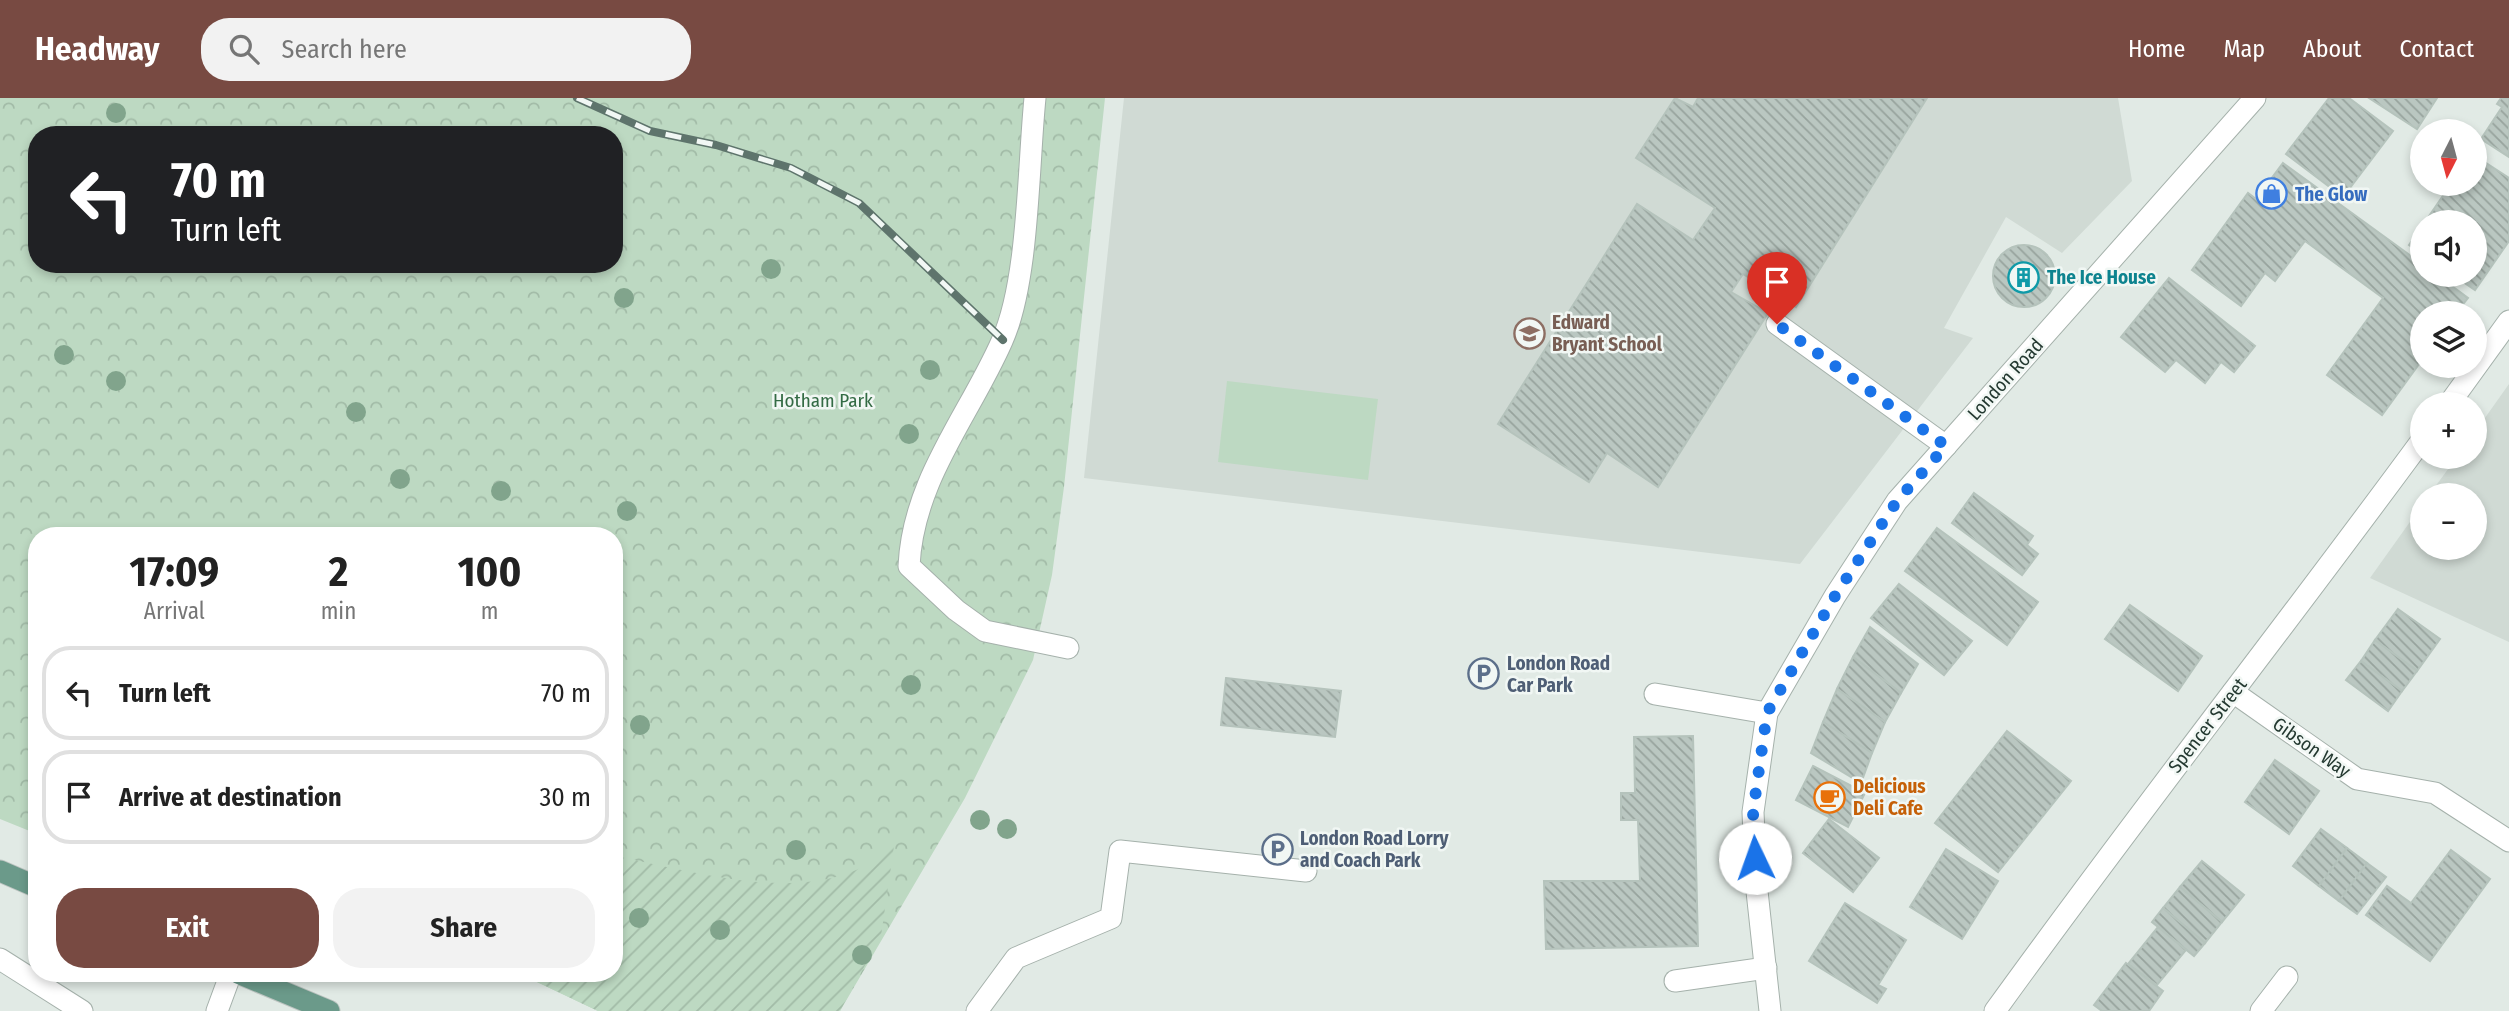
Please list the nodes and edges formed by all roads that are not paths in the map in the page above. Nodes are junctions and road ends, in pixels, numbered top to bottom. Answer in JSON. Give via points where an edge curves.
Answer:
{"nodes":[{"id":1,"x":1035,"y":98,"type":"edge"},
{"id":2,"x":2255,"y":98,"type":"edge"},
{"id":3,"x":2509,"y":321,"type":"edge"},
{"id":4,"x":1777,"y":324,"type":"dead end"},
{"id":5,"x":2458,"y":392,"type":"edge"},
{"id":6,"x":1946,"y":446,"type":"junction"},
{"id":7,"x":2410,"y":456,"type":"edge"},
{"id":8,"x":1068,"y":648,"type":"dead end"},
{"id":9,"x":2233,"y":692,"type":"junction"},
{"id":10,"x":1655,"y":694,"type":"dead end"},
{"id":11,"x":1767,"y":713,"type":"junction"},
{"id":12,"x":2509,"y":841,"type":"edge"},
{"id":13,"x":0,"y":871,"type":"edge"},
{"id":14,"x":1306,"y":871,"type":"dead end"},
{"id":15,"x":28,"y":883,"type":"edge"},
{"id":16,"x":0,"y":959,"type":"edge"},
{"id":17,"x":1766,"y":968,"type":"junction"},
{"id":18,"x":28,"y":977,"type":"edge"},
{"id":19,"x":2287,"y":977,"type":"dead end"},
{"id":20,"x":1675,"y":981,"type":"dead end"},
{"id":21,"x":36,"y":982,"type":"edge"},
{"id":22,"x":228,"y":982,"type":"edge"},
{"id":23,"x":260,"y":982,"type":"edge"},
{"id":24,"x":82,"y":1011,"type":"edge"},
{"id":25,"x":217,"y":1011,"type":"edge"},
{"id":26,"x":329,"y":1011,"type":"edge"},
{"id":27,"x":977,"y":1011,"type":"edge"},
{"id":28,"x":1770,"y":1011,"type":"edge"},
{"id":29,"x":1995,"y":1011,"type":"edge"},
{"id":30,"x":2261,"y":1011,"type":"edge"}],
"edges":[{"from":1,"to":8,"type":"street","via":[[1017,290],[1003,340],[926,485],[910,542],[909,565],[985,631]]},
{"from":2,"to":6,"type":"street","name":"London Road"},
{"from":3,"to":5,"type":"street"},
{"from":4,"to":6,"type":"street"},
{"from":6,"to":11,"type":"street","name":"London Road","via":[[1897,501]]},
{"from":7,"to":9,"type":"street","name":"Spencer Street"},
{"from":9,"to":12,"type":"street","name":"Gibson Way","via":[[2357,779],[2435,793]]},
{"from":9,"to":29,"type":"street","name":"Spencer Street"},
{"from":10,"to":11,"type":"street"},
{"from":11,"to":17,"type":"street","name":"London Road","via":[[1753,812]]},
{"from":13,"to":15,"type":"main road"},
{"from":14,"to":27,"type":"street","via":[[1120,851],[1111,918],[1016,958]]},
{"from":16,"to":18,"type":"street"},
{"from":17,"to":20,"type":"street"},
{"from":17,"to":28,"type":"street","name":"London Road"},
{"from":19,"to":30,"type":"street"},
{"from":21,"to":24,"type":"street"},
{"from":22,"to":25,"type":"street"},
{"from":23,"to":26,"type":"main road"}]}
